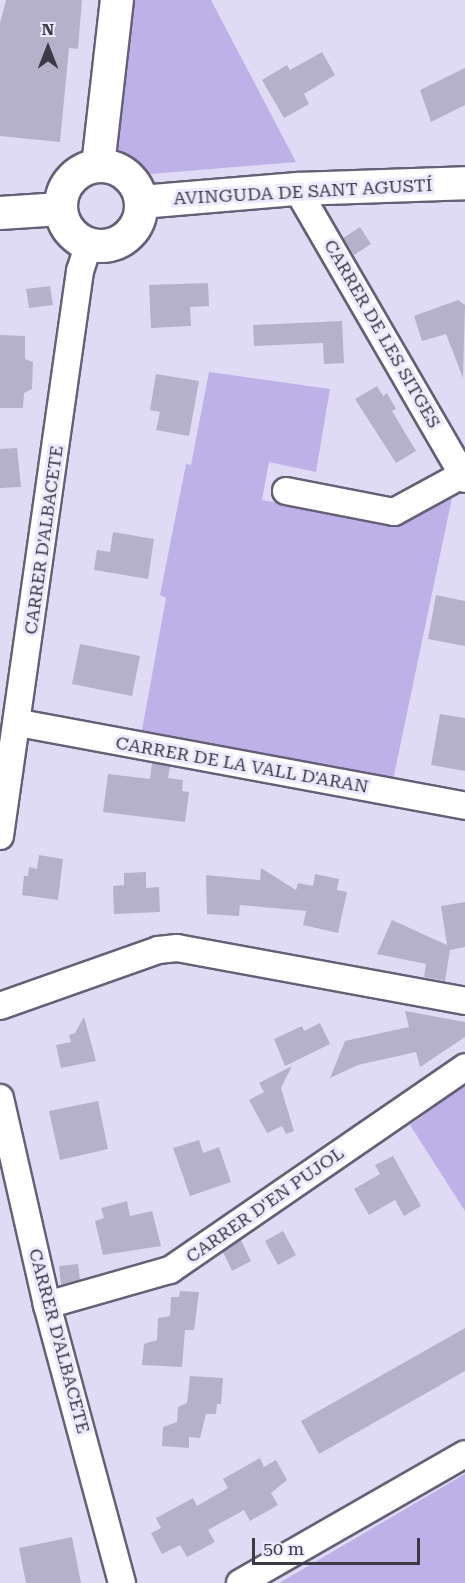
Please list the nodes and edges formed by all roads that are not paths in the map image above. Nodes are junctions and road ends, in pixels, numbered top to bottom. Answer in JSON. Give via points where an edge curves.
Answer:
{"nodes":[{"id":1,"x":117,"y":0,"type":"edge"},
{"id":2,"x":98,"y":166,"type":"junction"},
{"id":3,"x":465,"y":183,"type":"edge"},
{"id":4,"x":297,"y":189,"type":"junction"},
{"id":5,"x":141,"y":202,"type":"junction"},
{"id":6,"x":61,"y":209,"type":"junction"},
{"id":7,"x":0,"y":213,"type":"edge"},
{"id":8,"x":89,"y":244,"type":"junction"},
{"id":9,"x":464,"y":477,"type":"edge"},
{"id":10,"x":286,"y":491,"type":"dead end"},
{"id":11,"x":19,"y":723,"type":"junction"},
{"id":12,"x":465,"y":806,"type":"edge"},
{"id":13,"x":0,"y":836,"type":"edge"},
{"id":14,"x":465,"y":1001,"type":"edge"},
{"id":15,"x":0,"y":1006,"type":"edge"},
{"id":16,"x":465,"y":1067,"type":"edge"},
{"id":17,"x":0,"y":1098,"type":"edge"},
{"id":18,"x":47,"y":1305,"type":"junction"},
{"id":19,"x":465,"y":1454,"type":"edge"},
{"id":20,"x":122,"y":1583,"type":"edge"},
{"id":21,"x":240,"y":1583,"type":"edge"}],
"edges":[{"from":1,"to":2,"type":"street"},
{"from":2,"to":5,"type":"street","via":[[127,175],[137,187]]},
{"from":2,"to":6,"type":"street","via":[[71,180]]},
{"from":3,"to":4,"type":"street","name":"AVINGUDA DE SANT AGUSTÍ"},
{"from":4,"to":5,"type":"street","name":"AVINGUDA DE SANT AGUSTÍ"},
{"from":4,"to":9,"type":"street","name":"CARRER DE LES SITGES"},
{"from":5,"to":8,"type":"street","via":[[136,225],[126,237],[105,246]]},
{"from":6,"to":7,"type":"street"},
{"from":6,"to":8,"type":"street","via":[[70,231]]},
{"from":8,"to":11,"type":"street","name":"CARRER D'ALBACETE","via":[[80,271]]},
{"from":9,"to":10,"type":"street","via":[[394,512]]},
{"from":11,"to":12,"type":"street","name":"CARRER DE LA VALL D'ARAN"},
{"from":11,"to":13,"type":"street","name":"CARRER D'ALBACETE"},
{"from":14,"to":15,"type":"street","via":[[177,948],[158,950]]},
{"from":16,"to":18,"type":"street","name":"CARRER D'EN PUJOL","via":[[170,1270]]},
{"from":17,"to":18,"type":"street","name":"CARRER D'ALBACETE"},
{"from":18,"to":20,"type":"street","name":"CARRER D'ALBACETE"},
{"from":19,"to":21,"type":"street"}]}
